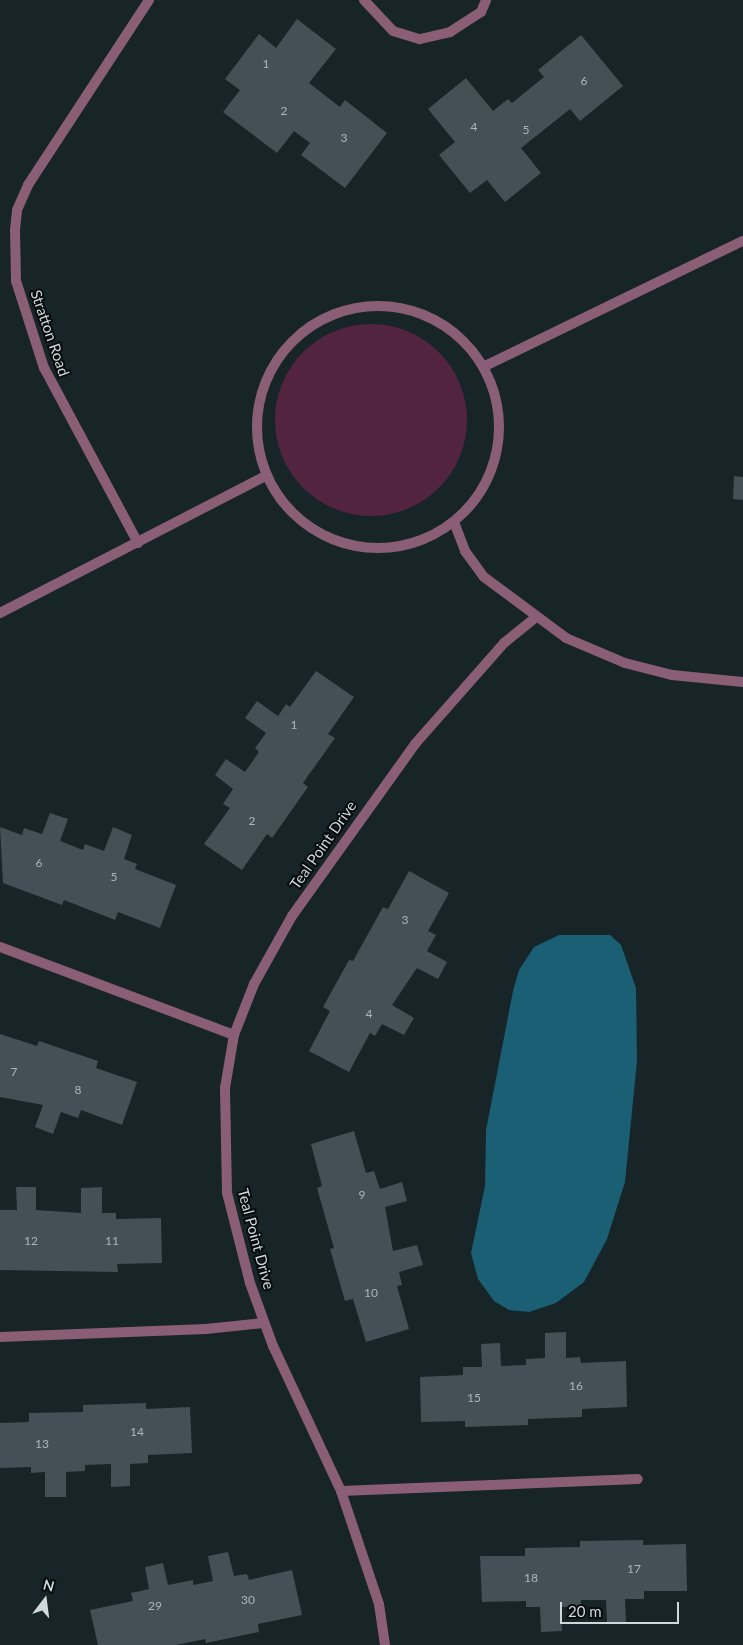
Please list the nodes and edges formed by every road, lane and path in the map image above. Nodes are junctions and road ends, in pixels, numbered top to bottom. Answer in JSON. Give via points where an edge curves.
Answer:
{"nodes":[{"id":1,"x":149,"y":0,"type":"edge"},
{"id":2,"x":364,"y":0,"type":"edge"},
{"id":3,"x":486,"y":0,"type":"edge"},
{"id":4,"x":743,"y":241,"type":"edge"},
{"id":5,"x":485,"y":366,"type":"junction"},
{"id":6,"x":266,"y":476,"type":"junction"},
{"id":7,"x":454,"y":522,"type":"junction"},
{"id":8,"x":138,"y":543,"type":"junction"},
{"id":9,"x":0,"y":613,"type":"edge"},
{"id":10,"x":535,"y":618,"type":"junction"},
{"id":11,"x":743,"y":682,"type":"edge"},
{"id":12,"x":0,"y":947,"type":"edge"},
{"id":13,"x":234,"y":1035,"type":"junction"},
{"id":14,"x":264,"y":1323,"type":"junction"},
{"id":15,"x":0,"y":1338,"type":"edge"},
{"id":16,"x":638,"y":1480,"type":"dead end"},
{"id":17,"x":341,"y":1491,"type":"junction"},
{"id":18,"x":385,"y":1645,"type":"edge"}],
"edges":[{"from":1,"to":8,"type":"street","name":"Stratton Road","via":[[28,185],[17,210],[15,230],[16,281],[44,368]]},
{"from":2,"to":3,"type":"street","via":[[394,32],[420,39],[450,32],[467,22],[481,12]]},
{"from":4,"to":5,"type":"street"},
{"from":5,"to":6,"type":"street","via":[[458,335],[423,313],[383,305],[342,310],[313,324],[277,358],[260,395],[256,436]]},
{"from":5,"to":7,"type":"street","via":[[498,400],[500,436],[493,470],[475,502]]},
{"from":6,"to":7,"type":"street","via":[[295,515],[322,535],[361,547],[402,546],[429,538]]},
{"from":6,"to":8,"type":"street"},
{"from":7,"to":10,"type":"street","via":[[465,551],[484,577]]},
{"from":8,"to":9,"type":"street"},
{"from":10,"to":11,"type":"street","via":[[566,638],[626,662],[672,675]]},
{"from":10,"to":13,"type":"street","name":"Teal Point Drive","via":[[484,666],[377,793],[272,948]]},
{"from":12,"to":13,"type":"street"},
{"from":13,"to":14,"type":"street","name":"Teal Point Drive","via":[[224,1112],[227,1193]]},
{"from":14,"to":15,"type":"street","via":[[189,1330]]},
{"from":14,"to":17,"type":"street","name":"Teal Point Drive"},
{"from":16,"to":17,"type":"street"},
{"from":17,"to":18,"type":"street","name":"Teal Point Drive","via":[[379,1604]]}]}
